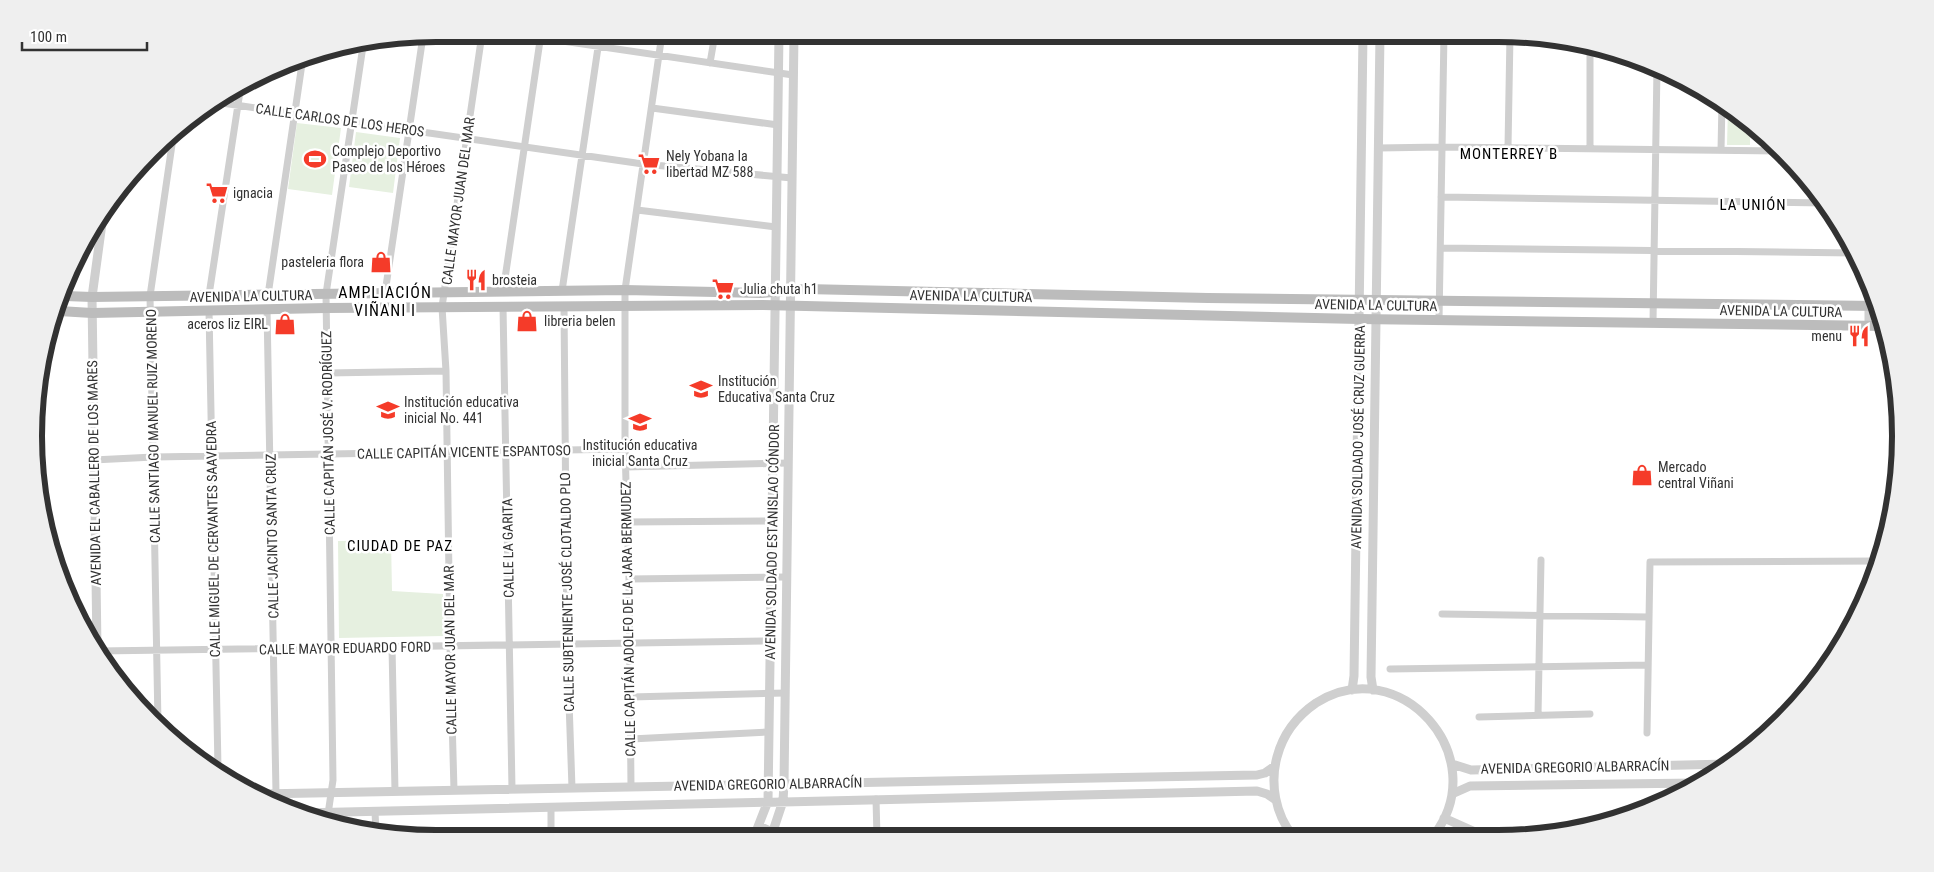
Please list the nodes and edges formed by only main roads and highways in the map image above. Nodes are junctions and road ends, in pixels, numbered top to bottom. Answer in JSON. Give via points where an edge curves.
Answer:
{"nodes":[{"id":1,"x":1077,"y":294,"type":"junction"},
{"id":2,"x":68,"y":296,"type":"edge"},
{"id":3,"x":1870,"y":306,"type":"edge"},
{"id":4,"x":63,"y":311,"type":"edge"},
{"id":5,"x":1076,"y":312,"type":"junction"},
{"id":6,"x":1876,"y":326,"type":"edge"}],
"edges":[{"from":1,"to":2,"type":"main road","name":"AVENIDA LA CULTURA","via":[[805,289],[761,293],[625,290]]},
{"from":1,"to":3,"type":"main road","name":"AVENIDA LA CULTURA"},
{"from":1,"to":5,"type":"main road"},
{"from":4,"to":5,"type":"main road","name":"AVENIDA LA CULTURA","via":[[775,305]]},
{"from":5,"to":6,"type":"main road","name":"AVENIDA LA CULTURA"}]}
